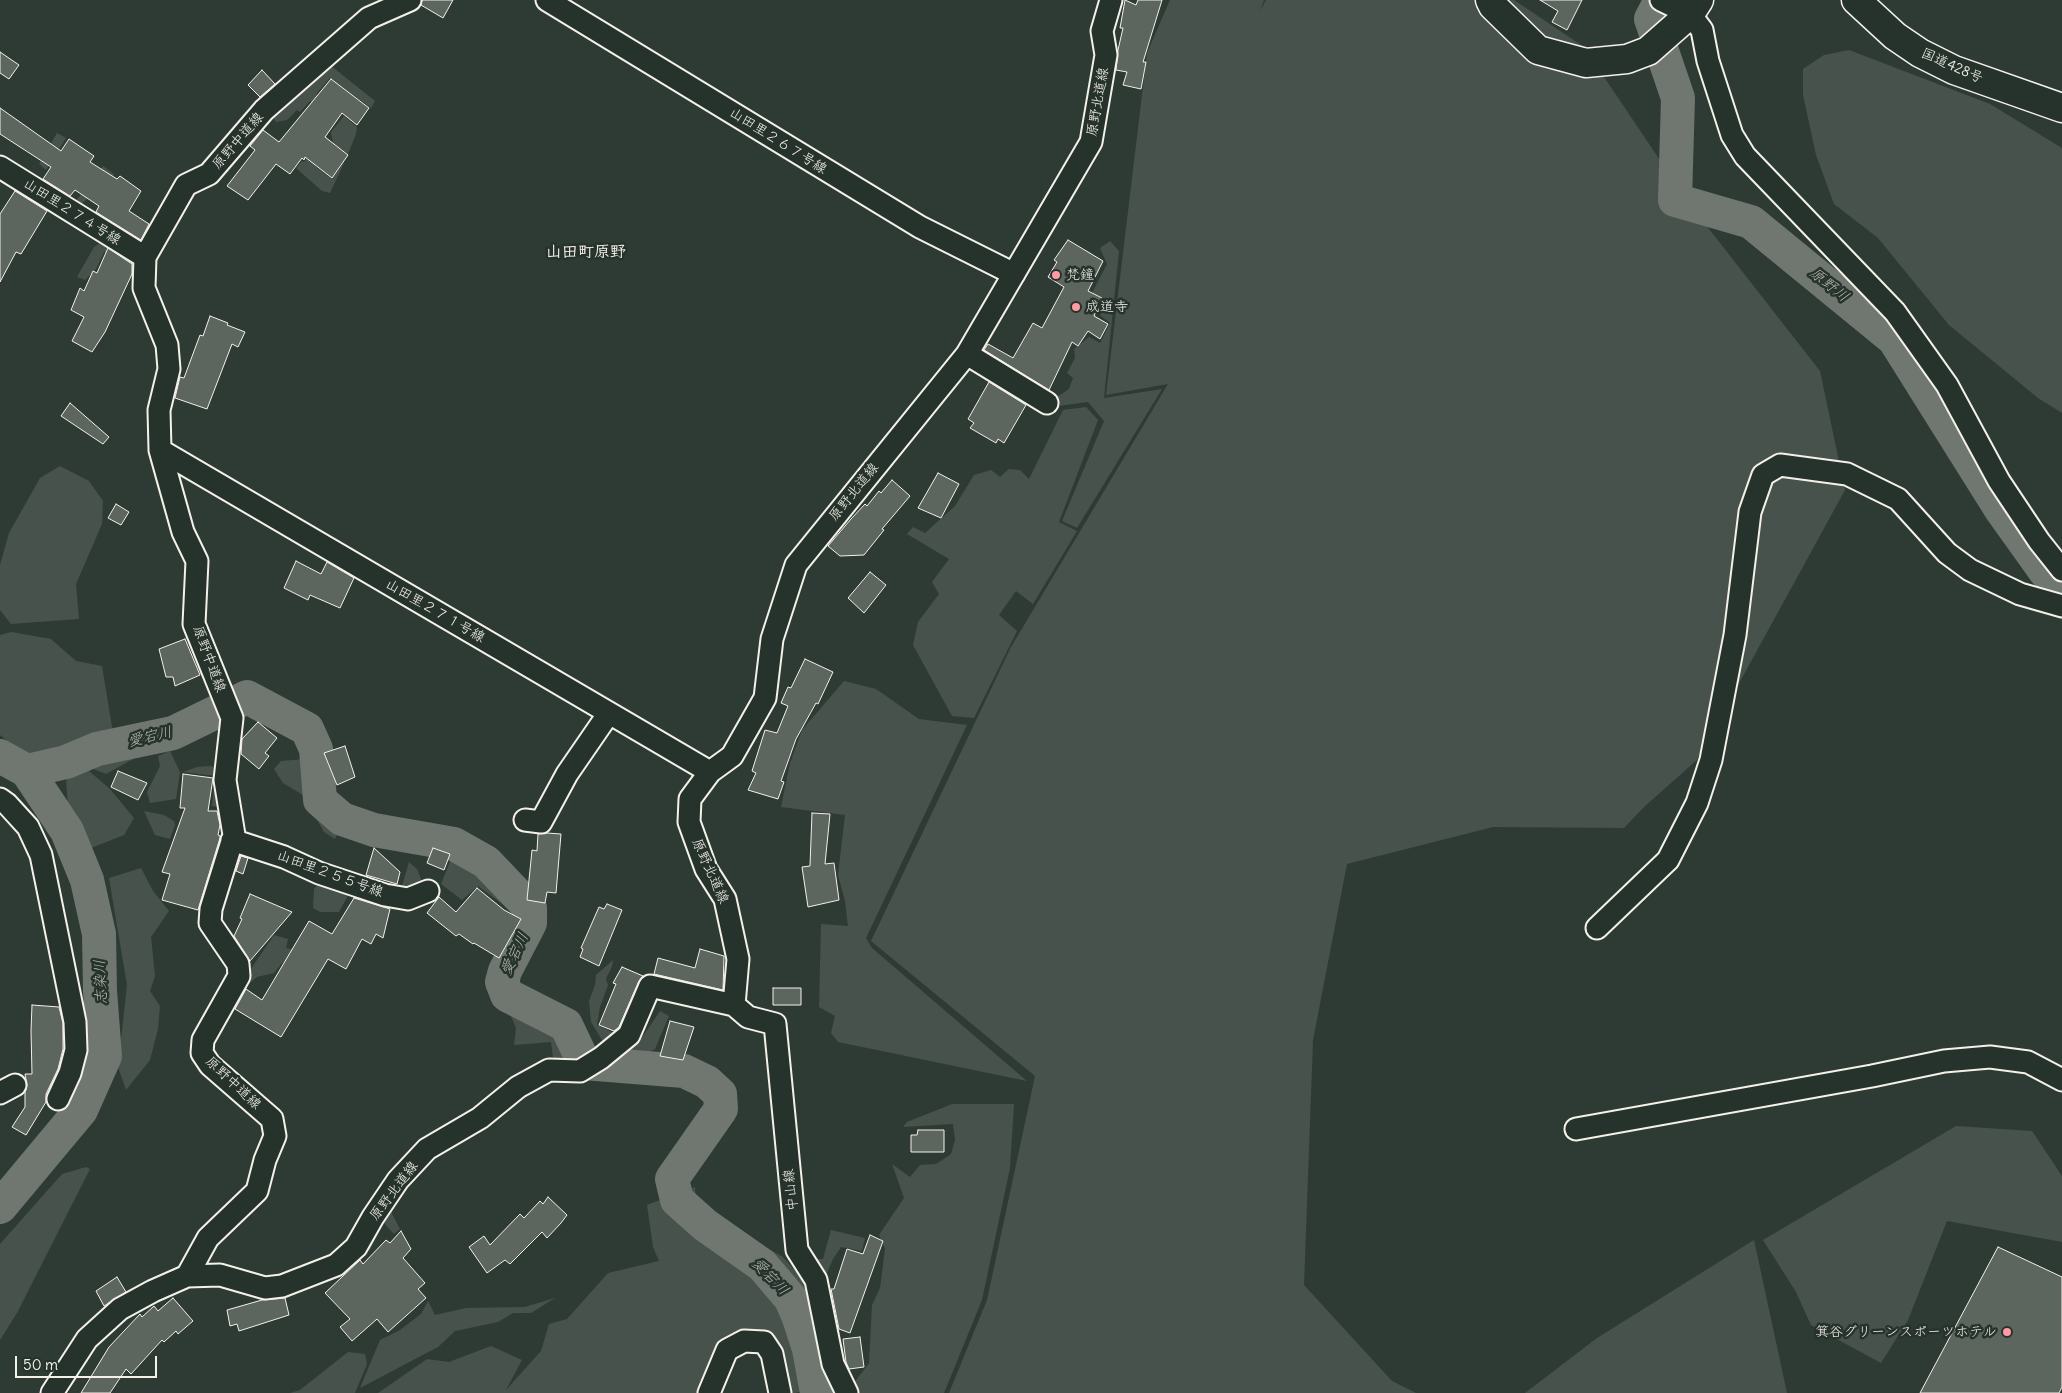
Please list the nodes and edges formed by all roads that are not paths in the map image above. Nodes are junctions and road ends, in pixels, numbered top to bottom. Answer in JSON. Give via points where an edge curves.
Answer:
{"nodes":[{"id":1,"x":410,"y":0,"type":"edge"},
{"id":2,"x":547,"y":0,"type":"edge"},
{"id":3,"x":1111,"y":0,"type":"edge"},
{"id":4,"x":1490,"y":0,"type":"edge"},
{"id":5,"x":1661,"y":0,"type":"edge"},
{"id":6,"x":1856,"y":0,"type":"edge"},
{"id":7,"x":1691,"y":11,"type":"edge"},
{"id":8,"x":2062,"y":108,"type":"edge"},
{"id":9,"x":0,"y":167,"type":"edge"},
{"id":10,"x":145,"y":256,"type":"junction"},
{"id":11,"x":1014,"y":274,"type":"junction"},
{"id":12,"x":967,"y":354,"type":"junction"},
{"id":13,"x":1047,"y":403,"type":"dead end"},
{"id":14,"x":160,"y":450,"type":"junction"},
{"id":15,"x":2062,"y":570,"type":"edge"},
{"id":16,"x":2062,"y":606,"type":"edge"},
{"id":17,"x":609,"y":713,"type":"junction"},
{"id":18,"x":710,"y":772,"type":"junction"},
{"id":19,"x":0,"y":799,"type":"edge"},
{"id":20,"x":525,"y":820,"type":"dead end"},
{"id":21,"x":232,"y":840,"type":"junction"},
{"id":22,"x":428,"y":891,"type":"dead end"},
{"id":23,"x":1598,"y":928,"type":"dead end"},
{"id":24,"x":734,"y":1005,"type":"junction"},
{"id":25,"x":2062,"y":1080,"type":"edge"},
{"id":26,"x":58,"y":1099,"type":"dead end"},
{"id":27,"x":1576,"y":1129,"type":"dead end"},
{"id":28,"x":187,"y":1276,"type":"junction"},
{"id":29,"x":52,"y":1393,"type":"edge"},
{"id":30,"x":709,"y":1393,"type":"edge"},
{"id":31,"x":780,"y":1393,"type":"edge"},
{"id":32,"x":847,"y":1393,"type":"edge"}],
"edges":[{"from":1,"to":10,"type":"street","name":"原野中道線","via":[[369,18],[264,110],[209,174],[186,185]]},
{"from":2,"to":11,"type":"street","name":"山田里２６７号線","via":[[920,227]]},
{"from":3,"to":11,"type":"street","name":"原野北道線","via":[[1102,31],[1106,55],[1091,142]]},
{"from":4,"to":7,"type":"highway","via":[[1538,50],[1586,63],[1626,59],[1648,50]]},
{"from":5,"to":7,"type":"street"},
{"from":6,"to":8,"type":"highway","name":"国道428号","via":[[1895,36],[1920,53],[1954,70]]},
{"from":7,"to":15,"type":"street","via":[[1702,30],[1708,61],[1732,135],[1745,156],[1895,312],[1947,385],[1999,481]]},
{"from":9,"to":10,"type":"street","name":"山田里２７４号線"},
{"from":10,"to":14,"type":"street","name":"原野中道線","via":[[144,288],[167,345],[169,369],[159,410]]},
{"from":11,"to":12,"type":"street","name":"原野北道線"},
{"from":12,"to":13,"type":"street"},
{"from":12,"to":18,"type":"street","name":"原野北道線","via":[[796,565],[772,639],[765,698],[732,756]]},
{"from":14,"to":17,"type":"street","name":"山田里２７１号線"},
{"from":14,"to":21,"type":"street","name":"原野中道線","via":[[183,532],[197,561],[194,624],[232,718],[225,780],[234,834]]},
{"from":16,"to":23,"type":"street","via":[[2020,594],[1970,570],[1947,552],[1898,500],[1848,474],[1780,465],[1763,475],[1750,512],[1735,635],[1711,760],[1697,803],[1668,860]]},
{"from":17,"to":18,"type":"street","name":"山田里２７１号線"},
{"from":17,"to":20,"type":"street","via":[[567,774],[541,822]]},
{"from":18,"to":24,"type":"street","name":"原野北道線","via":[[690,799],[689,822],[706,869],[725,899],[738,959]]},
{"from":19,"to":26,"type":"street","via":[[28,828],[41,855],[75,1022],[76,1050]]},
{"from":21,"to":22,"type":"street","name":"山田里２５５号線","via":[[385,895],[408,899]]},
{"from":21,"to":28,"type":"street","name":"原野中道線","via":[[210,909],[210,923],[238,964],[239,976],[203,1040],[202,1053],[210,1064],[272,1119],[275,1136],[264,1160],[257,1191],[208,1238]]},
{"from":24,"to":28,"type":"street","name":"原野北道線","via":[[650,986],[629,1035],[601,1058],[580,1071],[549,1070],[518,1087],[480,1118],[427,1149],[398,1180],[356,1247],[336,1265],[282,1286],[265,1288],[220,1274]]},
{"from":24,"to":32,"type":"street","name":"中山線","via":[[748,1017],[774,1024],[797,1250],[816,1280],[833,1364]]},
{"from":25,"to":27,"type":"street","via":[[2028,1062],[1990,1057],[1944,1061]]},
{"from":28,"to":29,"type":"street","name":"原野北道線","via":[[120,1309],[87,1339]]},
{"from":30,"to":31,"type":"street","via":[[727,1350],[744,1341],[764,1342],[772,1354]]}]}
